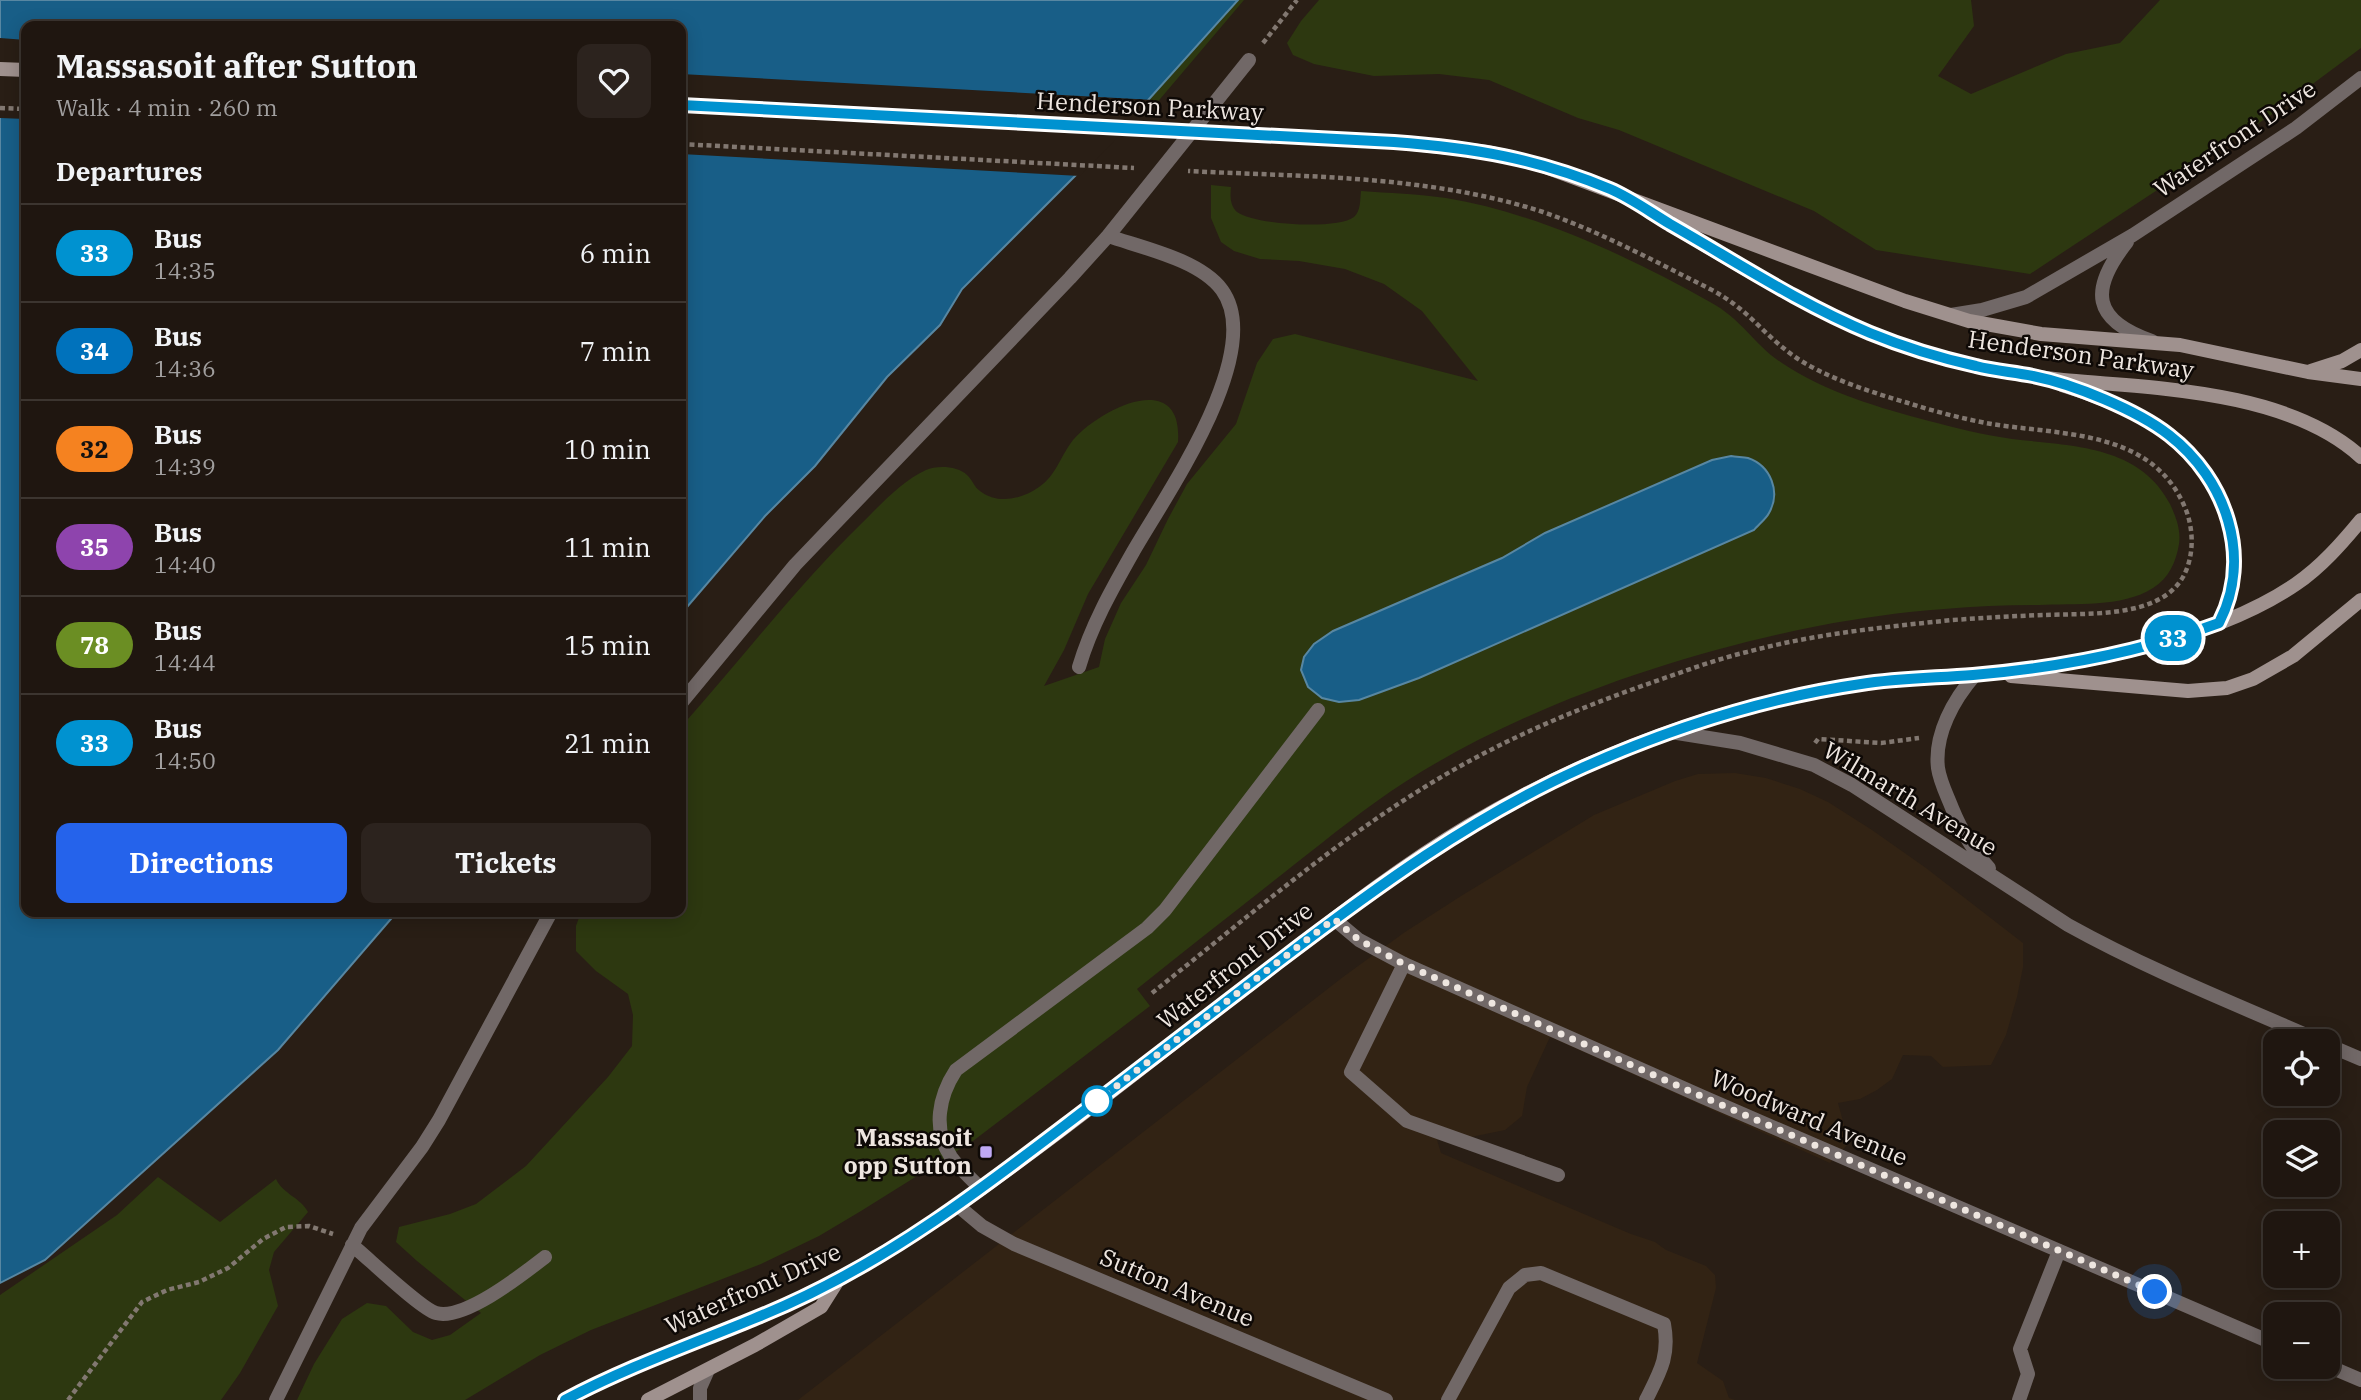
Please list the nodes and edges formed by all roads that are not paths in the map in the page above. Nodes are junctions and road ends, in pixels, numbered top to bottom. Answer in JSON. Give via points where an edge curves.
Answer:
{"nodes":[{"id":1,"x":1249,"y":60,"type":"road end"},
{"id":2,"x":0,"y":69,"type":"edge"},
{"id":3,"x":21,"y":70,"type":"edge"},
{"id":4,"x":2361,"y":78,"type":"edge"},
{"id":5,"x":686,"y":105,"type":"edge"},
{"id":6,"x":1611,"y":190,"type":"junction"},
{"id":7,"x":2133,"y":235,"type":"junction"},
{"id":8,"x":1108,"y":236,"type":"junction"},
{"id":9,"x":1949,"y":315,"type":"junction"},
{"id":10,"x":2156,"y":343,"type":"junction"},
{"id":11,"x":2361,"y":350,"type":"edge"},
{"id":12,"x":2308,"y":372,"type":"junction"},
{"id":13,"x":2034,"y":376,"type":"junction"},
{"id":14,"x":2361,"y":379,"type":"edge"},
{"id":15,"x":2361,"y":457,"type":"edge"},
{"id":16,"x":2361,"y":520,"type":"edge"},
{"id":17,"x":2361,"y":600,"type":"edge"},
{"id":18,"x":2219,"y":623,"type":"junction"},
{"id":19,"x":1079,"y":667,"type":"dead end"},
{"id":20,"x":1975,"y":675,"type":"junction"},
{"id":21,"x":686,"y":697,"type":"edge"},
{"id":22,"x":1318,"y":710,"type":"dead end"},
{"id":23,"x":1671,"y":732,"type":"junction"},
{"id":24,"x":2003,"y":881,"type":"junction"},
{"id":25,"x":548,"y":917,"type":"edge"},
{"id":26,"x":1334,"y":919,"type":"junction"},
{"id":27,"x":1404,"y":964,"type":"junction"},
{"id":28,"x":2292,"y":1029,"type":"edge"},
{"id":29,"x":2340,"y":1050,"type":"edge"},
{"id":30,"x":2361,"y":1059,"type":"edge"},
{"id":31,"x":1559,"y":1175,"type":"dead end"},
{"id":32,"x":981,"y":1189,"type":"junction"},
{"id":33,"x":957,"y":1205,"type":"junction"},
{"id":34,"x":352,"y":1245,"type":"junction"},
{"id":35,"x":2059,"y":1251,"type":"junction"},
{"id":36,"x":545,"y":1257,"type":"dead end"},
{"id":37,"x":841,"y":1276,"type":"junction"},
{"id":38,"x":2263,"y":1338,"type":"edge"},
{"id":39,"x":708,"y":1370,"type":"junction"},
{"id":40,"x":2340,"y":1371,"type":"edge"},
{"id":41,"x":2361,"y":1380,"type":"edge"},
{"id":42,"x":276,"y":1400,"type":"edge"},
{"id":43,"x":565,"y":1400,"type":"edge"},
{"id":44,"x":648,"y":1400,"type":"edge"},
{"id":45,"x":700,"y":1400,"type":"edge"},
{"id":46,"x":1386,"y":1400,"type":"edge"},
{"id":47,"x":1448,"y":1400,"type":"edge"},
{"id":48,"x":1646,"y":1400,"type":"edge"},
{"id":49,"x":2019,"y":1400,"type":"edge"}],
"edges":[{"from":1,"to":8,"type":"street"},
{"from":2,"to":3,"type":"main road"},
{"from":4,"to":7,"type":"street","name":"Waterfront Drive","via":[[2296,128]]},
{"from":5,"to":6,"type":"main road","name":"Henderson Parkway","via":[[1394,142],[1524,159]]},
{"from":6,"to":9,"type":"main road","name":"Henderson Parkway"},
{"from":6,"to":13,"type":"main road","name":"Henderson Parkway","via":[[1817,308],[1870,333],[1954,361]]},
{"from":7,"to":9,"type":"street","name":"Waterfront Drive","via":[[2026,297]]},
{"from":7,"to":10,"type":"street","name":"Waterfront Drive","via":[[2107,271],[2102,302],[2118,325]]},
{"from":8,"to":19,"type":"street","via":[[1209,275],[1232,312],[1234,335],[1229,366],[1207,424],[1104,605]]},
{"from":8,"to":21,"type":"street","via":[[795,565]]},
{"from":9,"to":10,"type":"main road","name":"Henderson Parkway","via":[[2023,332]]},
{"from":10,"to":12,"type":"main road","name":"Henderson Parkway"},
{"from":11,"to":12,"type":"main road"},
{"from":12,"to":14,"type":"main road","name":"Henderson Parkway"},
{"from":13,"to":15,"type":"main road","name":"Henderson Parkway","via":[[2156,387],[2259,407],[2318,426]]},
{"from":13,"to":18,"type":"main road","via":[[2148,421],[2183,447],[2209,478],[2226,512],[2234,548],[2234,583]]},
{"from":16,"to":18,"type":"main road","name":"Waterfront Drive","via":[[2300,582]]},
{"from":17,"to":20,"type":"main road","name":"Waterfront Drive","via":[[2292,656],[2227,688],[2188,691]]},
{"from":18,"to":20,"type":"main road","name":"Waterfront Drive","via":[[2131,649]]},
{"from":20,"to":23,"type":"main road","name":"Waterfront Drive","via":[[1835,688]]},
{"from":20,"to":24,"type":"street","name":"Wilmarth Avenue","via":[[1946,722],[1938,769],[1965,835]]},
{"from":22,"to":32,"type":"street","via":[[1156,919],[956,1070],[945,1087],[941,1135],[951,1157]]},
{"from":23,"to":24,"type":"street","name":"Wilmarth Avenue","via":[[1740,743],[1814,765]]},
{"from":23,"to":26,"type":"main road","name":"Waterfront Drive","via":[[1514,800],[1414,861]]},
{"from":24,"to":28,"type":"street","name":"Wilmarth Avenue","via":[[2068,925],[2136,961]]},
{"from":25,"to":34,"type":"street","via":[[439,1120]]},
{"from":26,"to":27,"type":"street","name":"Woodward Avenue","via":[[1359,940]]},
{"from":26,"to":32,"type":"main road","name":"Waterfront Drive"},
{"from":27,"to":31,"type":"street","via":[[1351,1072],[1407,1121]]},
{"from":27,"to":35,"type":"street","name":"Woodward Avenue"},
{"from":29,"to":30,"type":"street"},
{"from":32,"to":33,"type":"main road","name":"Waterfront Drive"},
{"from":33,"to":37,"type":"main road","name":"Waterfront Drive"},
{"from":33,"to":46,"type":"street","name":"Sutton Avenue","via":[[1014,1244]]},
{"from":34,"to":36,"type":"street","via":[[429,1309],[447,1314],[499,1291]]},
{"from":34,"to":42,"type":"street"},
{"from":35,"to":38,"type":"street","name":"Woodward Avenue"},
{"from":35,"to":49,"type":"street","via":[[2020,1349],[2028,1374]]},
{"from":37,"to":39,"type":"main road","via":[[821,1307]]},
{"from":37,"to":43,"type":"main road","name":"Waterfront Drive"},
{"from":39,"to":44,"type":"main road"},
{"from":39,"to":45,"type":"street"},
{"from":40,"to":41,"type":"street"},
{"from":47,"to":48,"type":"street","via":[[1509,1289],[1525,1275],[1541,1273],[1664,1324],[1668,1342],[1664,1363]]}]}
